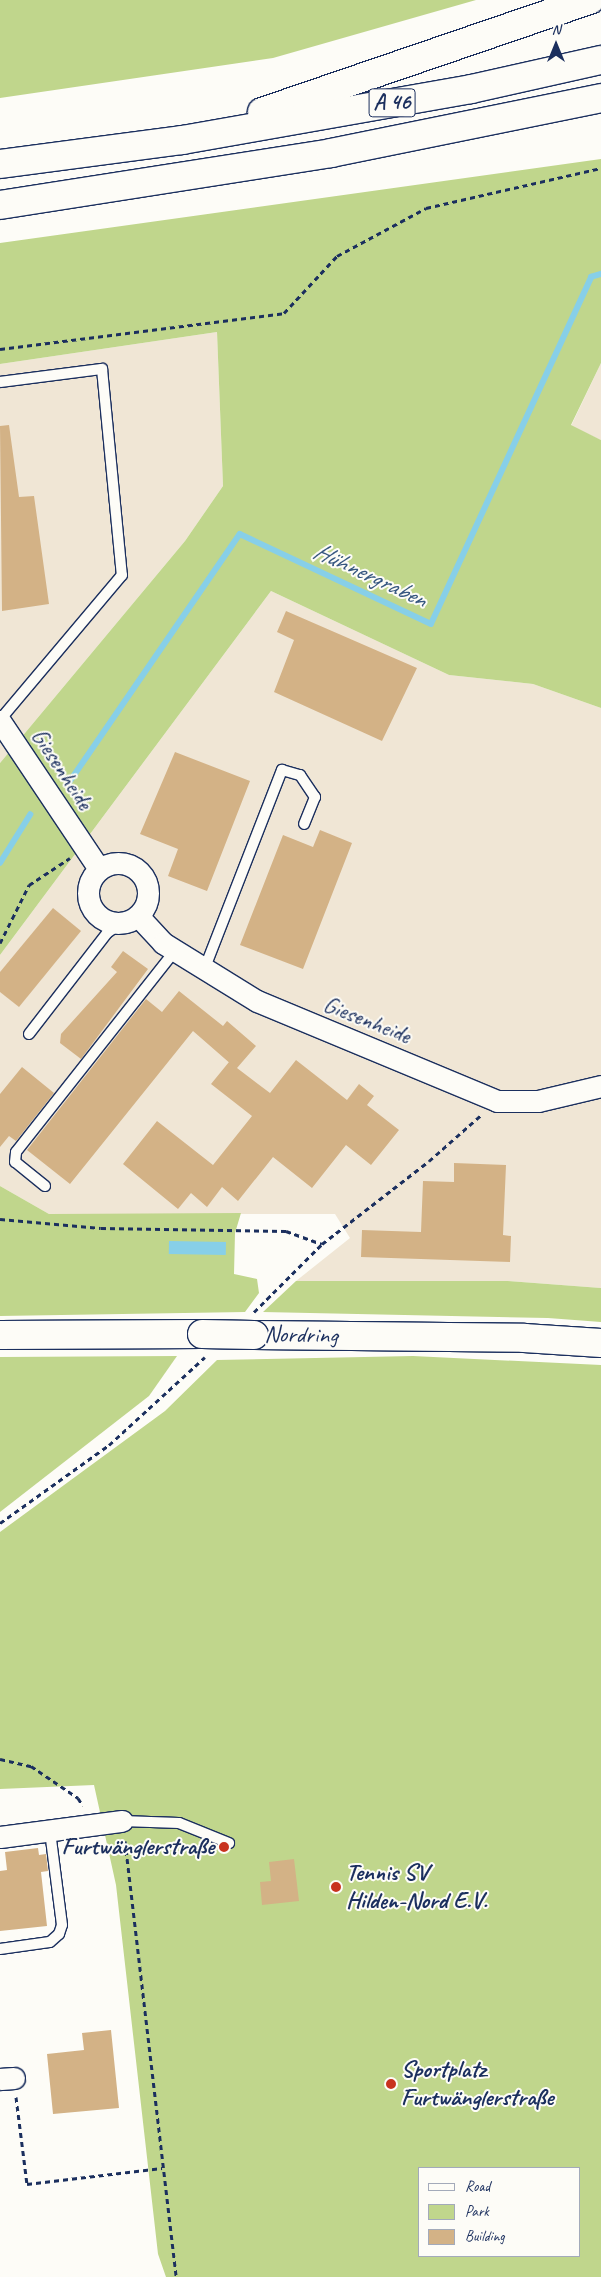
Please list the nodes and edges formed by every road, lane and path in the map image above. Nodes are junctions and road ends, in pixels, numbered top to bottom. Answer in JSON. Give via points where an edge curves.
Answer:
{"nodes":[{"id":1,"x":590,"y":0,"type":"edge"},
{"id":2,"x":601,"y":60,"type":"edge"},
{"id":3,"x":594,"y":100,"type":"edge"},
{"id":4,"x":182,"y":140,"type":"junction"},
{"id":5,"x":0,"y":164,"type":"edge"},
{"id":6,"x":601,"y":168,"type":"edge"},
{"id":7,"x":0,"y":205,"type":"edge"},
{"id":8,"x":0,"y":349,"type":"edge"},
{"id":9,"x":0,"y":382,"type":"edge"},
{"id":10,"x":0,"y":720,"type":"edge"},
{"id":11,"x":304,"y":824,"type":"dead end"},
{"id":12,"x":83,"y":850,"type":"junction"},
{"id":13,"x":99,"y":869,"type":"junction"},
{"id":14,"x":129,"y":920,"type":"junction"},
{"id":15,"x":0,"y":943,"type":"edge"},
{"id":16,"x":175,"y":951,"type":"junction"},
{"id":17,"x":204,"y":971,"type":"junction"},
{"id":18,"x":29,"y":1034,"type":"dead end"},
{"id":19,"x":601,"y":1086,"type":"edge"},
{"id":20,"x":497,"y":1101,"type":"junction"},
{"id":21,"x":45,"y":1186,"type":"dead end"},
{"id":22,"x":0,"y":1219,"type":"edge"},
{"id":23,"x":322,"y":1244,"type":"junction"},
{"id":24,"x":254,"y":1323,"type":"junction"},
{"id":25,"x":0,"y":1335,"type":"edge"},
{"id":26,"x":601,"y":1343,"type":"edge"},
{"id":27,"x":204,"y":1345,"type":"junction"},
{"id":28,"x":0,"y":1523,"type":"edge"},
{"id":29,"x":0,"y":1759,"type":"edge"},
{"id":30,"x":85,"y":1810,"type":"dead end"},
{"id":31,"x":122,"y":1821,"type":"junction"},
{"id":32,"x":50,"y":1831,"type":"junction"},
{"id":33,"x":0,"y":1837,"type":"edge"},
{"id":34,"x":229,"y":1843,"type":"dead end"},
{"id":35,"x":0,"y":1949,"type":"edge"},
{"id":36,"x":18,"y":2114,"type":"dead end"},
{"id":37,"x":162,"y":2168,"type":"junction"},
{"id":38,"x":176,"y":2277,"type":"edge"}],
"edges":[{"from":1,"to":4,"type":"main road"},
{"from":2,"to":4,"type":"main road","number":"A 46","via":[[471,88]]},
{"from":3,"to":7,"type":"main road","number":"A 46","via":[[331,153]]},
{"from":4,"to":5,"type":"main road","number":"A 46"},
{"from":6,"to":8,"type":"path","via":[[426,208],[337,256],[284,313]]},
{"from":9,"to":10,"type":"lane","via":[[102,369],[122,575]]},
{"from":10,"to":12,"type":"street","name":"Giesenheide"},
{"from":11,"to":17,"type":"lane","via":[[315,797],[300,775],[282,770]]},
{"from":12,"to":13,"type":"street","name":"Giesenheide"},
{"from":12,"to":15,"type":"path","via":[[29,885]]},
{"from":13,"to":14,"type":"street","via":[[88,885],[89,904],[101,919]]},
{"from":13,"to":14,"type":"street","via":[[118,862],[138,870],[148,888],[146,903]]},
{"from":14,"to":16,"type":"street","name":"Giesenheide"},
{"from":14,"to":18,"type":"lane","via":[[107,933]]},
{"from":16,"to":17,"type":"street","name":"Giesenheide"},
{"from":16,"to":21,"type":"lane","via":[[13,1157]]},
{"from":17,"to":20,"type":"street","name":"Giesenheide","via":[[290,1017]]},
{"from":19,"to":20,"type":"street","name":"Giesenheide","via":[[538,1101]]},
{"from":20,"to":23,"type":"path","via":[[429,1161]]},
{"from":22,"to":23,"type":"path","via":[[101,1228],[286,1231]]},
{"from":23,"to":24,"type":"path"},
{"from":24,"to":26,"type":"main road","name":"Nordring"},
{"from":24,"to":27,"type":"main road","name":"Nordring","bridge":true},
{"from":25,"to":27,"type":"main road","name":"Nordring"},
{"from":27,"to":28,"type":"path","via":[[109,1444]]},
{"from":29,"to":30,"type":"path","via":[[31,1766],[78,1798]]},
{"from":31,"to":32,"type":"street"},
{"from":31,"to":34,"type":"lane","via":[[180,1823]]},
{"from":31,"to":37,"type":"path"},
{"from":32,"to":33,"type":"street"},
{"from":32,"to":35,"type":"lane","via":[[62,1925],[59,1934],[50,1942]]},
{"from":36,"to":37,"type":"path","via":[[27,2184]]},
{"from":37,"to":38,"type":"path"}]}
